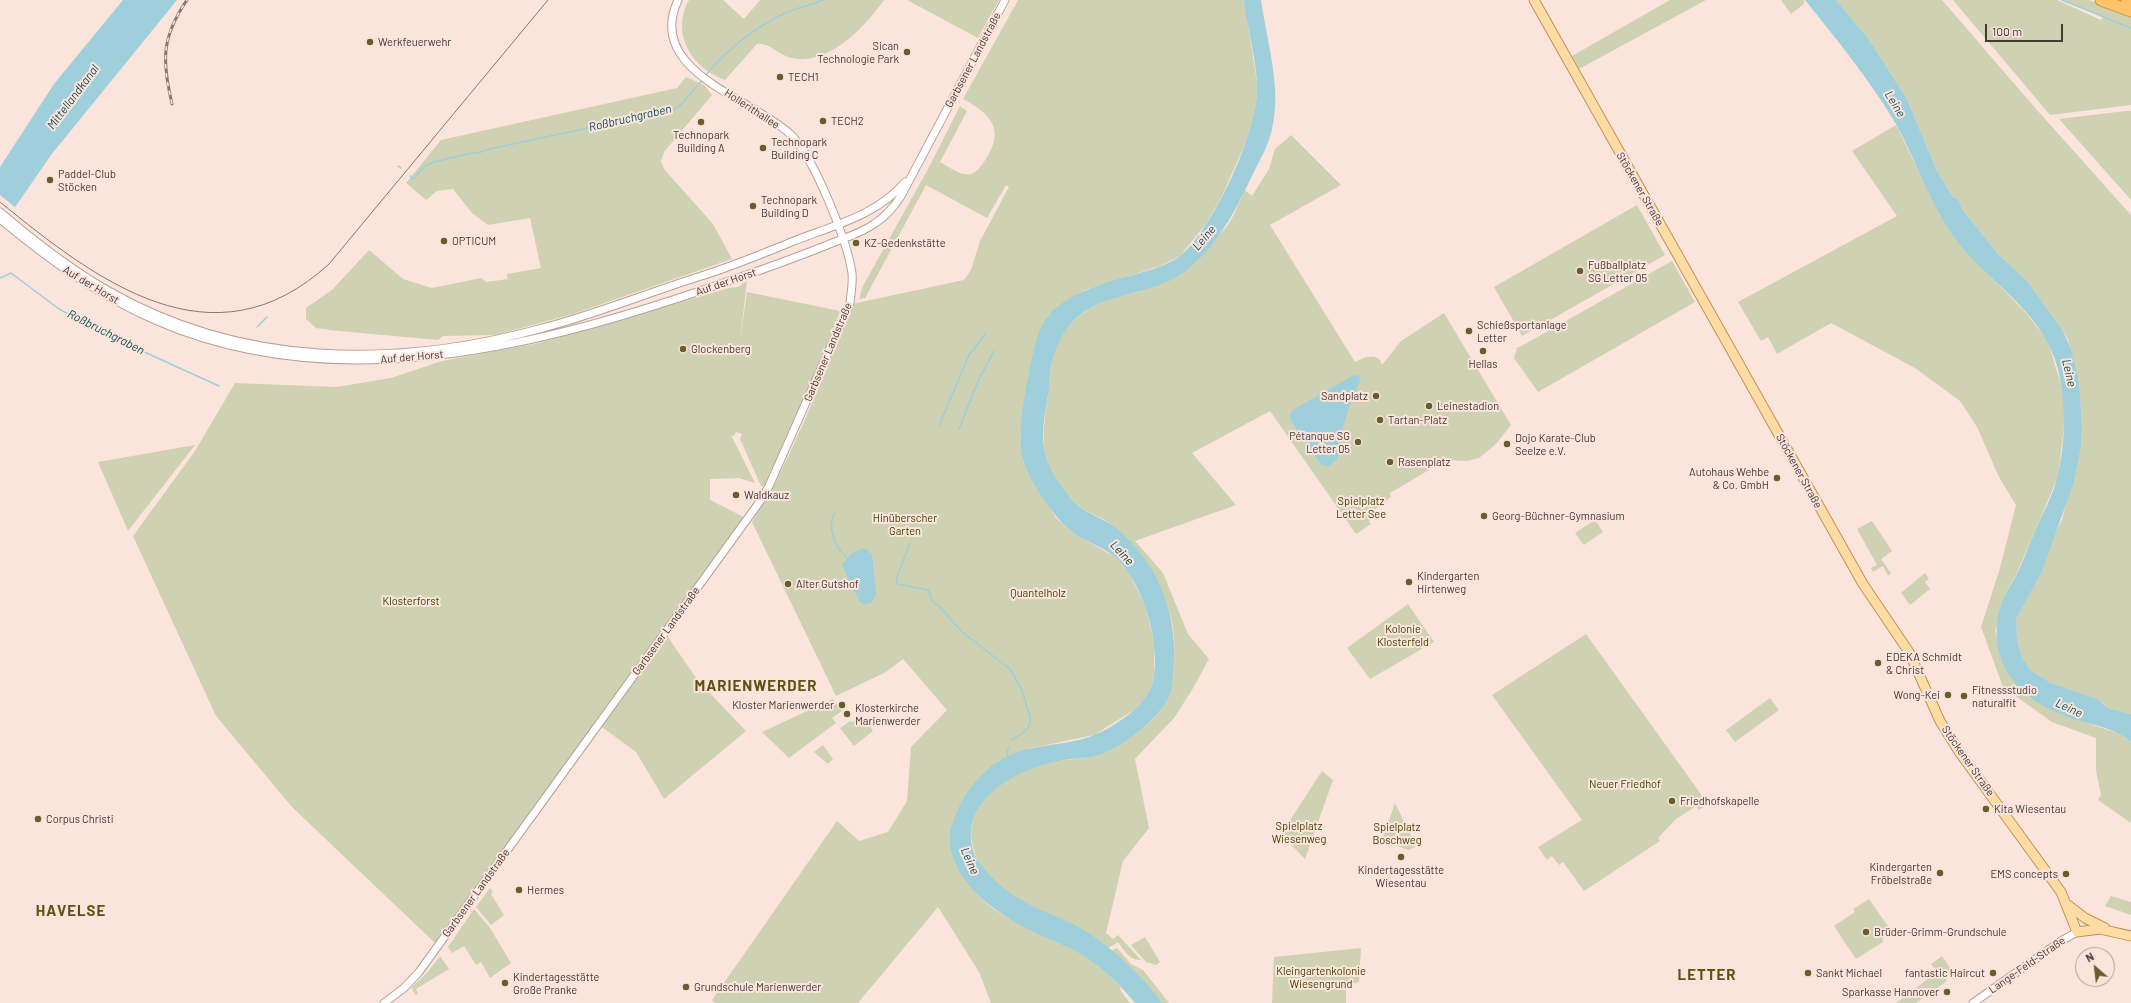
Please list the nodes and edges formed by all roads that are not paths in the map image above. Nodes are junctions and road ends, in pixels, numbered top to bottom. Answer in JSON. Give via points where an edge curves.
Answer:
{"nodes":[{"id":1,"x":678,"y":0,"type":"edge"},
{"id":2,"x":1005,"y":0,"type":"edge"},
{"id":3,"x":1534,"y":0,"type":"edge"},
{"id":4,"x":2101,"y":0,"type":"edge"},
{"id":5,"x":2127,"y":0,"type":"edge"},
{"id":6,"x":2131,"y":2,"type":"edge"},
{"id":7,"x":2131,"y":11,"type":"edge"},
{"id":8,"x":918,"y":162,"type":"junction"},
{"id":9,"x":0,"y":212,"type":"edge"},
{"id":10,"x":0,"y":219,"type":"edge"},
{"id":11,"x":9,"y":224,"type":"junction"},
{"id":12,"x":837,"y":224,"type":"junction"},
{"id":13,"x":842,"y":239,"type":"junction"},
{"id":14,"x":265,"y":350,"type":"junction"},
{"id":15,"x":2068,"y":905,"type":"junction"},
{"id":16,"x":2108,"y":930,"type":"junction"},
{"id":17,"x":2077,"y":932,"type":"junction"},
{"id":18,"x":2131,"y":936,"type":"edge"},
{"id":19,"x":384,"y":1003,"type":"edge"},
{"id":20,"x":1973,"y":1003,"type":"edge"}],
"edges":[{"from":1,"to":12,"type":"street","name":"Hollerithallee","via":[[672,21],[675,43],[684,62],[795,139],[812,163]]},
{"from":2,"to":8,"type":"street","name":"Garbsener Landstraße"},
{"from":3,"to":15,"type":"main road","name":"Stöckener Straße","via":[[1859,577],[1909,652],[1940,721],[1960,753],[2050,874]]},
{"from":4,"to":7,"type":"highway"},
{"from":5,"to":6,"type":"highway"},
{"from":8,"to":12,"type":"street","name":"Garbsener Landstraße","via":[[894,195],[881,204]]},
{"from":8,"to":13,"type":"street","name":"Garbsener Landstraße","via":[[901,196],[889,212],[871,226]]},
{"from":9,"to":11,"type":"street","name":"Auf der Horst"},
{"from":10,"to":11,"type":"street","name":"Auf der Horst"},
{"from":11,"to":14,"type":"street","name":"Auf der Horst","via":[[66,264],[133,304],[181,325]]},
{"from":12,"to":13,"type":"street","name":"Garbsener Landstraße"},
{"from":12,"to":14,"type":"street","name":"Auf der Horst","via":[[738,264],[567,321],[506,337],[437,350],[379,355],[309,354]]},
{"from":13,"to":14,"type":"street","name":"Auf der Horst","via":[[690,295],[601,322],[515,342],[443,354],[370,360],[308,359]]},
{"from":13,"to":19,"type":"street","name":"Garbsener Landstraße","via":[[852,274],[850,303],[766,492],[448,932],[404,988]]},
{"from":15,"to":16,"type":"main road","via":[[2085,918]]},
{"from":15,"to":17,"type":"main road","name":"Stöckener Straße"},
{"from":16,"to":17,"type":"main road","name":"Lange-Feld-Straße"},
{"from":16,"to":18,"type":"main road"},
{"from":17,"to":20,"type":"street","name":"Lange-Feld-Straße"}]}
